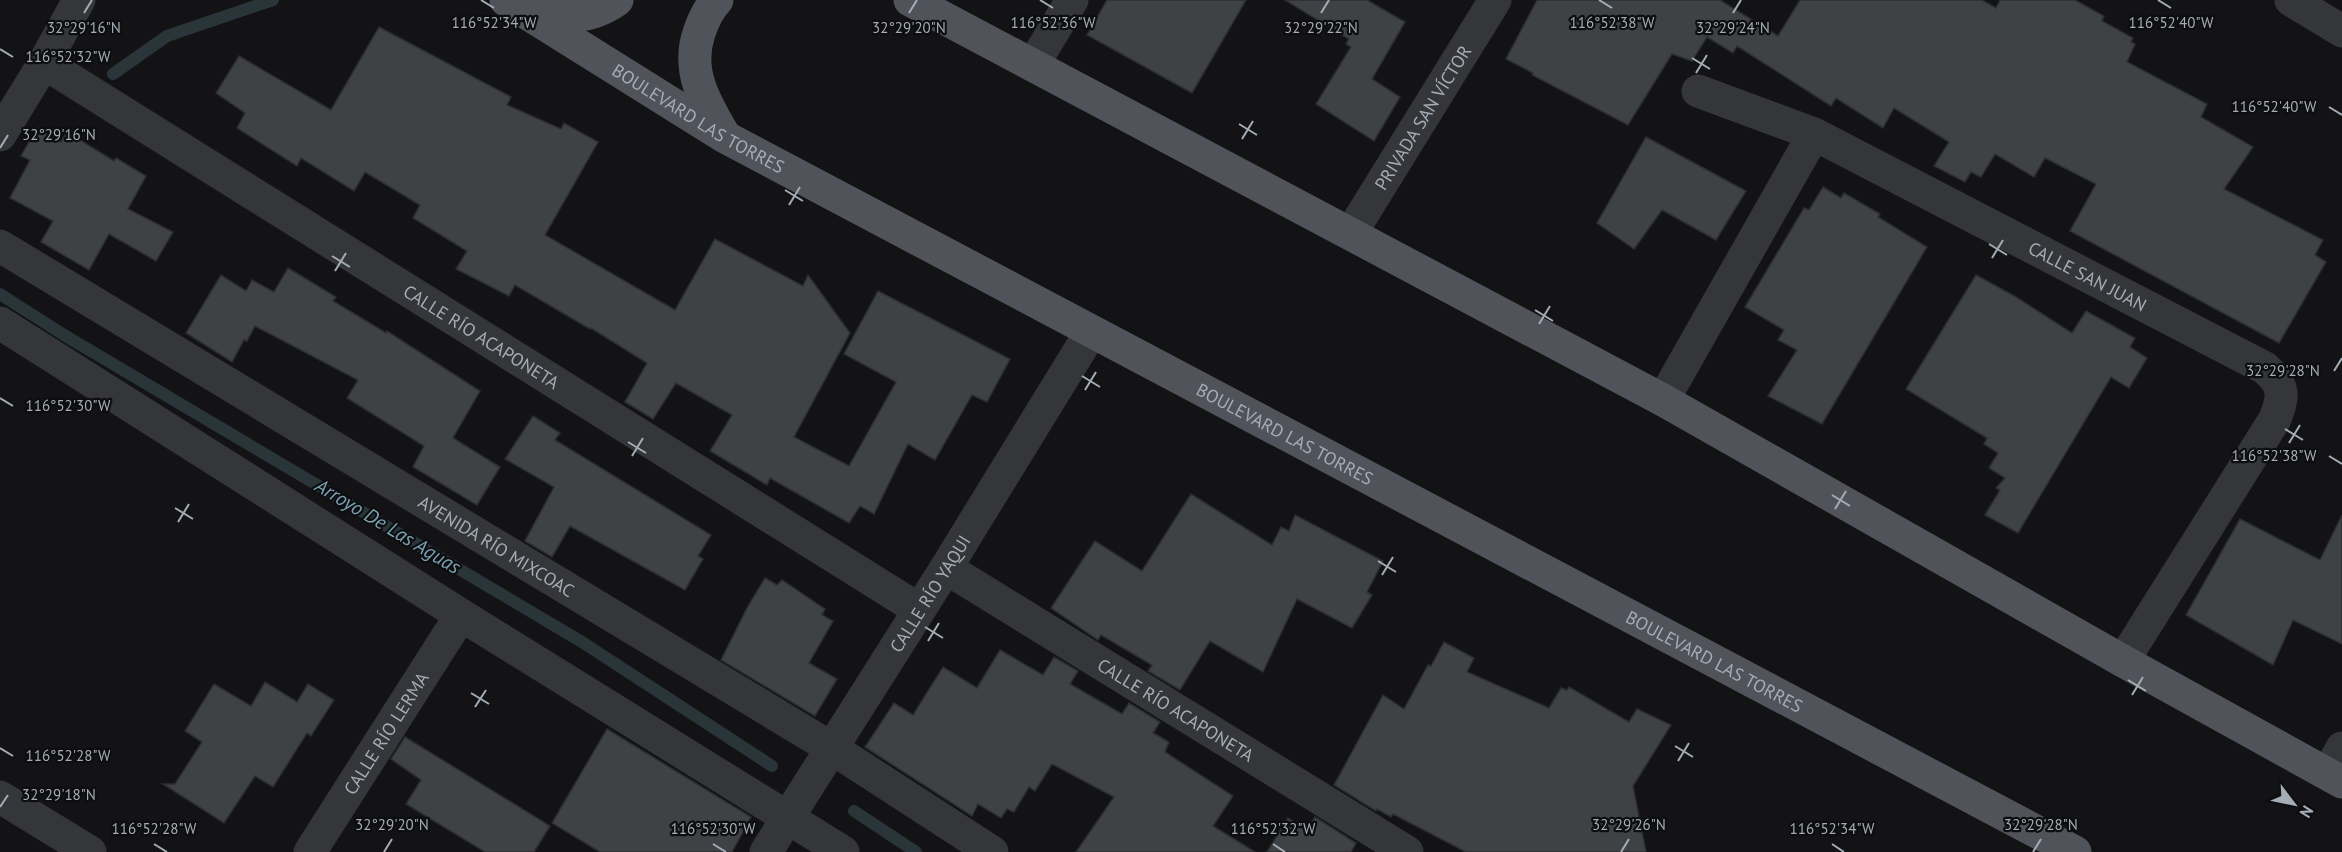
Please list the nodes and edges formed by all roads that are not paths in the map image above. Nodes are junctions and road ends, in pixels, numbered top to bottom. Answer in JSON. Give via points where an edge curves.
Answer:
{"nodes":[{"id":1,"x":79,"y":0,"type":"edge"},
{"id":2,"x":617,"y":0,"type":"edge"},
{"id":3,"x":717,"y":0,"type":"edge"},
{"id":4,"x":910,"y":0,"type":"edge"},
{"id":5,"x":1072,"y":0,"type":"edge"},
{"id":6,"x":1495,"y":0,"type":"edge"},
{"id":7,"x":2291,"y":0,"type":"edge"},
{"id":8,"x":512,"y":3,"type":"edge"},
{"id":9,"x":2342,"y":31,"type":"edge"},
{"id":10,"x":44,"y":63,"type":"junction"},
{"id":11,"x":1033,"y":65,"type":"junction"},
{"id":12,"x":1698,"y":91,"type":"dead end"},
{"id":13,"x":1814,"y":134,"type":"junction"},
{"id":14,"x":0,"y":135,"type":"edge"},
{"id":15,"x":725,"y":137,"type":"junction"},
{"id":16,"x":1351,"y":233,"type":"junction"},
{"id":17,"x":0,"y":246,"type":"edge"},
{"id":18,"x":0,"y":323,"type":"edge"},
{"id":19,"x":1091,"y":332,"type":"junction"},
{"id":20,"x":1663,"y":400,"type":"junction"},
{"id":21,"x":946,"y":568,"type":"junction"},
{"id":22,"x":918,"y":609,"type":"junction"},
{"id":23,"x":460,"y":615,"type":"junction"},
{"id":24,"x":2123,"y":661,"type":"junction"},
{"id":25,"x":833,"y":749,"type":"junction"},
{"id":26,"x":2337,"y":768,"type":"edge"},
{"id":27,"x":4,"y":808,"type":"edge"},
{"id":28,"x":787,"y":818,"type":"junction"},
{"id":29,"x":2072,"y":851,"type":"edge"},
{"id":30,"x":90,"y":852,"type":"edge"},
{"id":31,"x":310,"y":852,"type":"edge"},
{"id":32,"x":766,"y":852,"type":"edge"},
{"id":33,"x":843,"y":852,"type":"edge"},
{"id":34,"x":992,"y":852,"type":"edge"},
{"id":35,"x":1407,"y":852,"type":"edge"}],
"edges":[{"from":1,"to":10,"type":"street"},
{"from":2,"to":8,"type":"main road","via":[[603,10],[565,17]]},
{"from":3,"to":15,"type":"main road","via":[[703,20],[695,46],[694,71],[704,100]]},
{"from":4,"to":11,"type":"main road"},
{"from":5,"to":11,"type":"street"},
{"from":6,"to":16,"type":"street","name":"PRIVADA SAN VÍCTOR"},
{"from":7,"to":9,"type":"street"},
{"from":8,"to":15,"type":"main road","name":"BOULEVARD LAS TORRES"},
{"from":10,"to":14,"type":"street"},
{"from":10,"to":22,"type":"street","name":"CALLE RÍO ACAPONETA"},
{"from":11,"to":16,"type":"main road"},
{"from":12,"to":13,"type":"street"},
{"from":13,"to":20,"type":"street"},
{"from":13,"to":24,"type":"street","name":"CALLE SAN JUAN","via":[[2265,368],[2282,388],[2275,419]]},
{"from":15,"to":19,"type":"main road","name":"BOULEVARD LAS TORRES"},
{"from":16,"to":20,"type":"main road"},
{"from":17,"to":25,"type":"street","name":"AVENIDA RÍO MIXCOAC"},
{"from":18,"to":23,"type":"street"},
{"from":19,"to":21,"type":"street","name":"CALLE RÍO YAQUI"},
{"from":19,"to":29,"type":"main road","name":"BOULEVARD LAS TORRES"},
{"from":20,"to":24,"type":"main road"},
{"from":21,"to":22,"type":"street","name":"CALLE RÍO YAQUI"},
{"from":21,"to":35,"type":"street","name":"CALLE RÍO ACAPONETA"},
{"from":22,"to":25,"type":"street","name":"CALLE RÍO YAQUI"},
{"from":23,"to":28,"type":"street"},
{"from":23,"to":31,"type":"street","name":"CALLE RÍO LERMA"},
{"from":24,"to":26,"type":"main road"},
{"from":25,"to":28,"type":"street","name":"CALLE RÍO YAQUI"},
{"from":25,"to":34,"type":"street","name":"AVENIDA RÍO MIXCOAC"},
{"from":27,"to":30,"type":"street"},
{"from":28,"to":32,"type":"street","name":"CALLE RÍO YAQUI"},
{"from":28,"to":33,"type":"street"}]}
